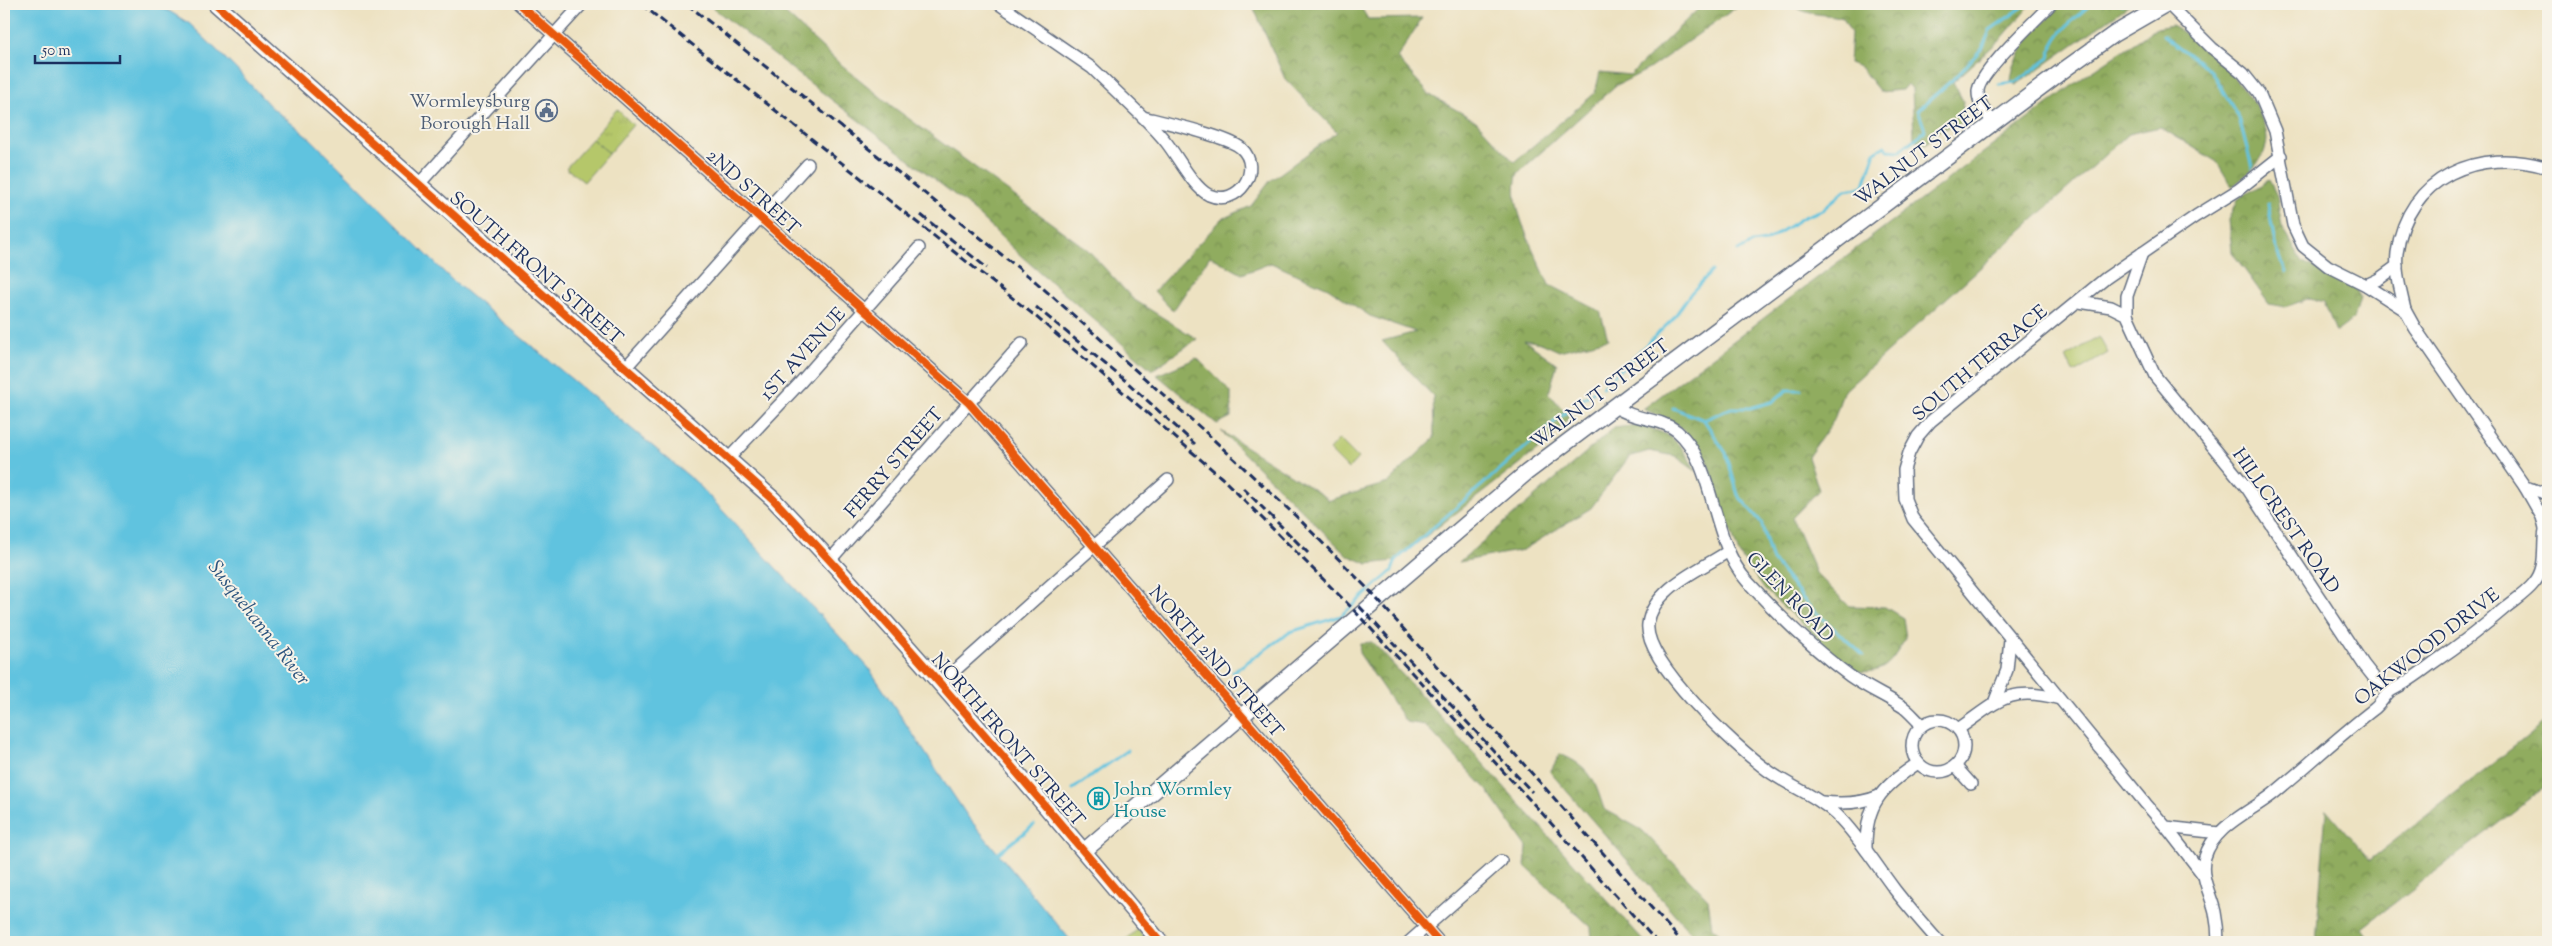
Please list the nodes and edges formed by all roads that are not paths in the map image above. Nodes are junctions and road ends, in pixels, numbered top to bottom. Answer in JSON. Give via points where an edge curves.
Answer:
{"nodes":[{"id":1,"x":216,"y":4,"type":"edge"},
{"id":2,"x":519,"y":4,"type":"edge"},
{"id":3,"x":582,"y":4,"type":"edge"},
{"id":4,"x":999,"y":4,"type":"edge"},
{"id":5,"x":2051,"y":4,"type":"edge"},
{"id":6,"x":2167,"y":4,"type":"edge"},
{"id":7,"x":554,"y":35,"type":"junction"},
{"id":8,"x":1143,"y":117,"type":"junction"},
{"id":9,"x":1993,"y":123,"type":"junction"},
{"id":10,"x":2281,"y":156,"type":"junction"},
{"id":11,"x":808,"y":164,"type":"dead end"},
{"id":12,"x":2548,"y":168,"type":"edge"},
{"id":13,"x":419,"y":184,"type":"junction"},
{"id":14,"x":761,"y":218,"type":"junction"},
{"id":15,"x":919,"y":248,"type":"dead end"},
{"id":16,"x":2142,"y":253,"type":"junction"},
{"id":17,"x":2397,"y":266,"type":"junction"},
{"id":18,"x":2366,"y":285,"type":"junction"},
{"id":19,"x":2079,"y":302,"type":"junction"},
{"id":20,"x":2406,"y":310,"type":"junction"},
{"id":21,"x":865,"y":311,"type":"junction"},
{"id":22,"x":2128,"y":315,"type":"junction"},
{"id":23,"x":1022,"y":343,"type":"dead end"},
{"id":24,"x":626,"y":367,"type":"junction"},
{"id":25,"x":969,"y":403,"type":"junction"},
{"id":26,"x":1614,"y":406,"type":"junction"},
{"id":27,"x":729,"y":458,"type":"junction"},
{"id":28,"x":1168,"y":480,"type":"dead end"},
{"id":29,"x":2525,"y":487,"type":"junction"},
{"id":30,"x":2548,"y":494,"type":"edge"},
{"id":31,"x":2547,"y":525,"type":"edge"},
{"id":32,"x":1095,"y":546,"type":"junction"},
{"id":33,"x":1727,"y":552,"type":"junction"},
{"id":34,"x":831,"y":559,"type":"junction"},
{"id":35,"x":2010,"y":639,"type":"junction"},
{"id":36,"x":941,"y":683,"type":"junction"},
{"id":37,"x":2391,"y":690,"type":"junction"},
{"id":38,"x":2060,"y":699,"type":"junction"},
{"id":39,"x":1994,"y":703,"type":"junction"},
{"id":40,"x":1242,"y":715,"type":"junction"},
{"id":41,"x":1922,"y":726,"type":"junction"},
{"id":42,"x":1958,"y":729,"type":"junction"},
{"id":43,"x":1918,"y":763,"type":"junction"},
{"id":44,"x":1955,"y":766,"type":"junction"},
{"id":45,"x":1970,"y":784,"type":"dead end"},
{"id":46,"x":1880,"y":795,"type":"junction"},
{"id":47,"x":1822,"y":802,"type":"junction"},
{"id":48,"x":2166,"y":827,"type":"junction"},
{"id":49,"x":2219,"y":833,"type":"junction"},
{"id":50,"x":1866,"y":850,"type":"junction"},
{"id":51,"x":1084,"y":851,"type":"junction"},
{"id":52,"x":1501,"y":861,"type":"dead end"},
{"id":53,"x":2204,"y":876,"type":"junction"},
{"id":54,"x":1427,"y":927,"type":"junction"},
{"id":55,"x":1160,"y":942,"type":"edge"},
{"id":56,"x":1409,"y":942,"type":"edge"},
{"id":57,"x":1439,"y":942,"type":"edge"},
{"id":58,"x":1939,"y":942,"type":"edge"},
{"id":59,"x":2218,"y":942,"type":"edge"}],
"edges":[{"from":1,"to":13,"type":"main road","name":"SOUTH FRONT STREET"},
{"from":2,"to":7,"type":"street","name":"2ND STREET"},
{"from":3,"to":7,"type":"street"},
{"from":4,"to":8,"type":"street","via":[[1092,68]]},
{"from":5,"to":9,"type":"street","via":[[1987,71],[1979,84],[1980,103]]},
{"from":6,"to":9,"type":"main road","name":"WALNUT STREET","via":[[2089,52]]},
{"from":6,"to":10,"type":"street","via":[[2250,81],[2269,113]]},
{"from":7,"to":13,"type":"street"},
{"from":7,"to":14,"type":"street","name":"2ND STREET"},
{"from":8,"to":8,"type":"street","via":[[1238,145],[1250,164],[1244,186],[1231,195],[1209,195]]},
{"from":9,"to":26,"type":"main road","name":"WALNUT STREET"},
{"from":10,"to":16,"type":"street","name":"SOUTH TERRACE","via":[[2234,193]]},
{"from":10,"to":18,"type":"street","via":[[2298,239],[2314,257]]},
{"from":11,"to":14,"type":"street"},
{"from":12,"to":17,"type":"street","via":[[2518,160],[2497,160],[2478,162],[2447,176],[2423,196],[2406,224],[2400,239]]},
{"from":13,"to":24,"type":"main road","name":"SOUTH FRONT STREET"},
{"from":14,"to":21,"type":"street","name":"2ND STREET"},
{"from":14,"to":24,"type":"street"},
{"from":15,"to":21,"type":"street","name":"1ST AVENUE"},
{"from":16,"to":19,"type":"street","name":"SOUTH TERRACE"},
{"from":16,"to":22,"type":"street","name":"HILLCREST ROAD","via":[[2127,296]]},
{"from":17,"to":18,"type":"street"},
{"from":17,"to":20,"type":"street"},
{"from":18,"to":20,"type":"street"},
{"from":19,"to":22,"type":"street","via":[[2111,307]]},
{"from":19,"to":35,"type":"street","name":"SOUTH TERRACE","via":[[1931,421],[1918,436],[1904,470],[1906,499],[1913,519]]},
{"from":20,"to":29,"type":"street","via":[[2415,328]]},
{"from":21,"to":25,"type":"street","name":"2ND STREET"},
{"from":21,"to":27,"type":"street","name":"1ST AVENUE"},
{"from":22,"to":37,"type":"street","name":"HILLCREST ROAD","via":[[2155,376],[2247,488],[2364,665],[2379,684]]},
{"from":23,"to":25,"type":"street","name":"FERRY STREET"},
{"from":24,"to":27,"type":"main road","name":"SOUTH FRONT STREET"},
{"from":25,"to":32,"type":"street","name":"NORTH 2ND STREET"},
{"from":25,"to":34,"type":"street","name":"FERRY STREET"},
{"from":26,"to":33,"type":"street","name":"GLEN ROAD","via":[[1628,415],[1664,424],[1686,440],[1702,473]]},
{"from":26,"to":40,"type":"main road","name":"WALNUT STREET","via":[[1478,512]]},
{"from":27,"to":34,"type":"main road","name":"SOUTH FRONT STREET"},
{"from":28,"to":32,"type":"street"},
{"from":29,"to":30,"type":"street"},
{"from":29,"to":31,"type":"street"},
{"from":31,"to":37,"type":"street","name":"OAKWOOD DRIVE","via":[[2542,566],[2534,583],[2462,643],[2403,686]]},
{"from":32,"to":36,"type":"street"},
{"from":32,"to":40,"type":"street","name":"NORTH 2ND STREET"},
{"from":33,"to":41,"type":"street","name":"GLEN ROAD","via":[[1746,580],[1813,646],[1857,681],[1903,707]]},
{"from":33,"to":47,"type":"street","via":[[1683,580],[1656,603],[1648,626],[1653,647],[1665,670],[1738,745],[1769,772]]},
{"from":34,"to":36,"type":"main road","name":"NORTH FRONT STREET"},
{"from":35,"to":38,"type":"street","name":"SOUTH TERRACE"},
{"from":35,"to":39,"type":"street","via":[[2007,670]]},
{"from":36,"to":51,"type":"main road","name":"NORTH FRONT STREET"},
{"from":37,"to":49,"type":"street","name":"OAKWOOD DRIVE","via":[[2376,708],[2270,796]]},
{"from":38,"to":39,"type":"street","via":[[2016,695]]},
{"from":38,"to":48,"type":"street","name":"SOUTH TERRACE"},
{"from":39,"to":42,"type":"street"},
{"from":40,"to":51,"type":"main road","name":"WALNUT STREET"},
{"from":40,"to":54,"type":"street","name":"NORTH 2ND STREET"},
{"from":41,"to":42,"type":"street","via":[[1935,720],[1945,721]]},
{"from":41,"to":43,"type":"street","via":[[1912,740]]},
{"from":42,"to":44,"type":"street","via":[[1964,739],[1964,748],[1963,756]]},
{"from":43,"to":44,"type":"street","via":[[1927,770],[1940,772]]},
{"from":43,"to":46,"type":"street"},
{"from":44,"to":45,"type":"street"},
{"from":46,"to":47,"type":"street","via":[[1863,802]]},
{"from":46,"to":50,"type":"street","via":[[1868,817]]},
{"from":47,"to":50,"type":"street"},
{"from":48,"to":49,"type":"street"},
{"from":48,"to":53,"type":"street","name":"SOUTH TERRACE"},
{"from":49,"to":53,"type":"street","via":[[2204,859]]},
{"from":50,"to":58,"type":"street"},
{"from":51,"to":55,"type":"main road","name":"NORTH FRONT STREET"},
{"from":52,"to":54,"type":"street"},
{"from":53,"to":59,"type":"street","via":[[2216,914]]},
{"from":54,"to":56,"type":"street"},
{"from":54,"to":57,"type":"street","name":"NORTH 2ND STREET"}]}
